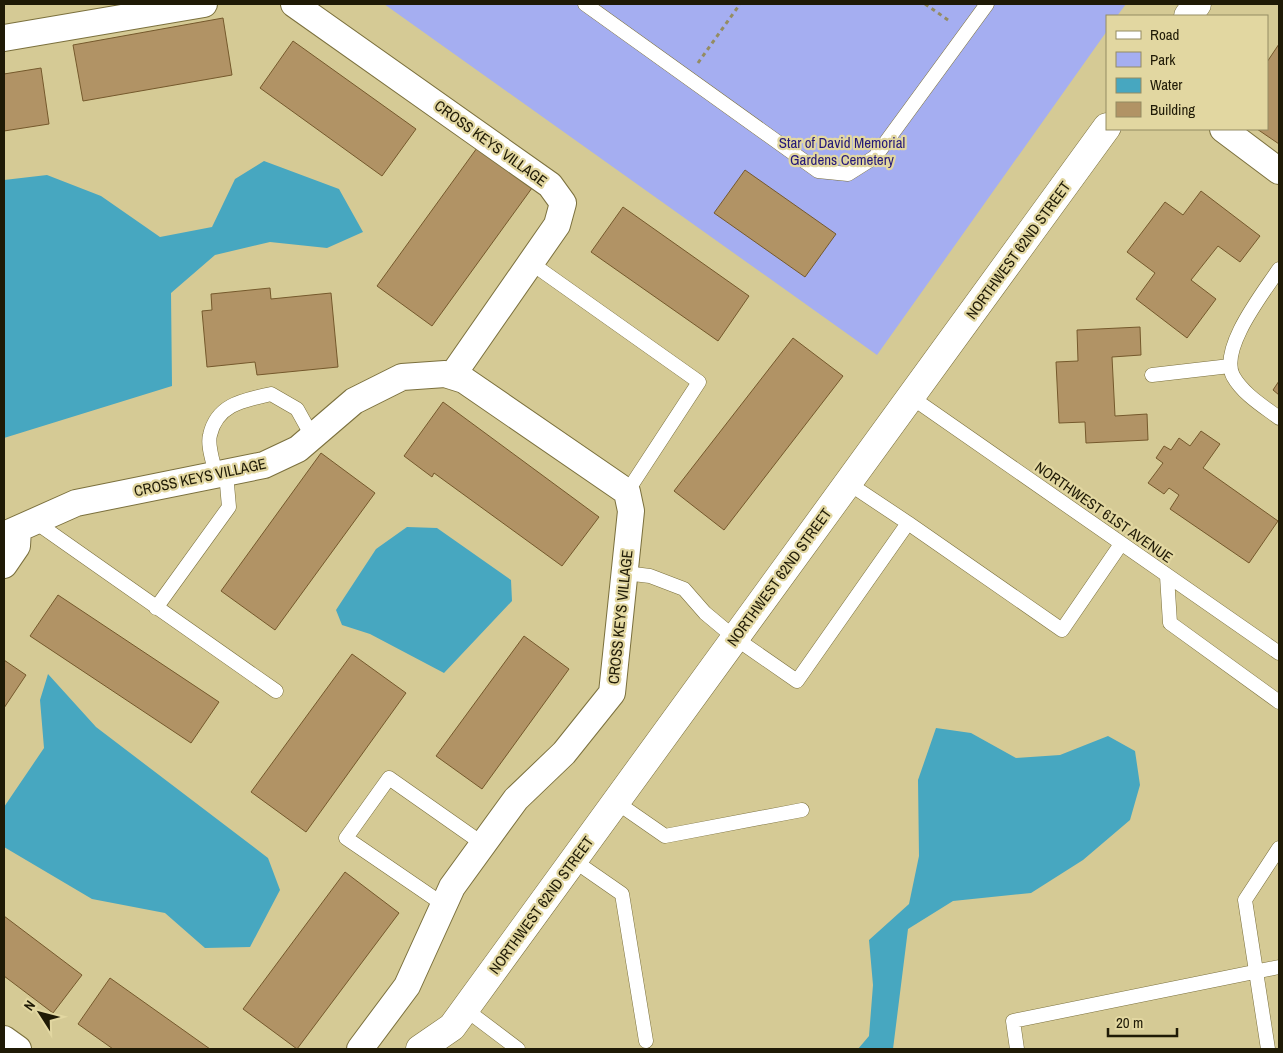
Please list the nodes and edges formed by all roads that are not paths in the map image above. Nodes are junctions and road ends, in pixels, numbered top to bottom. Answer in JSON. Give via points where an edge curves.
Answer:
{"nodes":[{"id":1,"x":204,"y":4,"type":"edge"},
{"id":2,"x":294,"y":4,"type":"edge"},
{"id":3,"x":585,"y":4,"type":"edge"},
{"id":4,"x":986,"y":4,"type":"edge"},
{"id":5,"x":1197,"y":4,"type":"edge"},
{"id":6,"x":1189,"y":15,"type":"edge"},
{"id":7,"x":4,"y":38,"type":"edge"},
{"id":8,"x":1106,"y":128,"type":"edge"},
{"id":9,"x":1224,"y":130,"type":"edge"},
{"id":10,"x":1279,"y":171,"type":"edge"},
{"id":11,"x":531,"y":263,"type":"junction"},
{"id":12,"x":1279,"y":269,"type":"edge"},
{"id":13,"x":1230,"y":366,"type":"junction"},
{"id":14,"x":1152,"y":375,"type":"dead end"},
{"id":15,"x":452,"y":376,"type":"junction"},
{"id":16,"x":911,"y":397,"type":"junction"},
{"id":17,"x":1279,"y":418,"type":"edge"},
{"id":18,"x":312,"y":436,"type":"junction"},
{"id":19,"x":221,"y":474,"type":"junction"},
{"id":20,"x":848,"y":483,"type":"junction"},
{"id":21,"x":627,"y":492,"type":"junction"},
{"id":22,"x":908,"y":524,"type":"junction"},
{"id":23,"x":19,"y":528,"type":"edge"},
{"id":24,"x":1120,"y":544,"type":"junction"},
{"id":25,"x":4,"y":565,"type":"edge"},
{"id":26,"x":625,"y":573,"type":"junction"},
{"id":27,"x":1167,"y":576,"type":"junction"},
{"id":28,"x":156,"y":608,"type":"junction"},
{"id":29,"x":735,"y":638,"type":"junction"},
{"id":30,"x":1279,"y":653,"type":"edge"},
{"id":31,"x":276,"y":691,"type":"dead end"},
{"id":32,"x":1279,"y":702,"type":"edge"},
{"id":33,"x":616,"y":802,"type":"junction"},
{"id":34,"x":802,"y":810,"type":"dead end"},
{"id":35,"x":483,"y":844,"type":"junction"},
{"id":36,"x":1279,"y":848,"type":"edge"},
{"id":37,"x":573,"y":860,"type":"junction"},
{"id":38,"x":444,"y":905,"type":"junction"},
{"id":39,"x":1279,"y":967,"type":"edge"},
{"id":40,"x":1256,"y":972,"type":"junction"},
{"id":41,"x":456,"y":1028,"type":"edge"},
{"id":42,"x":4,"y":1039,"type":"edge"},
{"id":43,"x":646,"y":1041,"type":"dead end"},
{"id":44,"x":18,"y":1049,"type":"edge"},
{"id":45,"x":360,"y":1049,"type":"edge"},
{"id":46,"x":420,"y":1049,"type":"edge"},
{"id":47,"x":518,"y":1049,"type":"edge"},
{"id":48,"x":1017,"y":1049,"type":"edge"},
{"id":49,"x":1268,"y":1049,"type":"edge"}],
"edges":[{"from":1,"to":7,"type":"street"},
{"from":2,"to":11,"type":"street","name":"CROSS KEYS VILLAGE","via":[[550,185],[564,203],[557,225]]},
{"from":3,"to":4,"type":"lane","via":[[818,171],[848,174],[875,157]]},
{"from":5,"to":6,"type":"street"},
{"from":8,"to":16,"type":"street","name":"NORTHWEST 62ND STREET"},
{"from":9,"to":10,"type":"street"},
{"from":11,"to":15,"type":"street","name":"CROSS KEYS VILLAGE"},
{"from":11,"to":21,"type":"lane","via":[[699,382]]},
{"from":12,"to":13,"type":"lane","via":[[1238,330]]},
{"from":13,"to":14,"type":"lane"},
{"from":13,"to":17,"type":"lane","via":[[1233,376],[1250,397]]},
{"from":15,"to":18,"type":"street","name":"CROSS KEYS VILLAGE","via":[[402,377],[354,401]]},
{"from":15,"to":21,"type":"street","name":"CROSS KEYS VILLAGE","via":[[464,380]]},
{"from":16,"to":20,"type":"street","name":"NORTHWEST 62ND STREET"},
{"from":16,"to":24,"type":"lane","name":"NORTHWEST 61ST AVENUE"},
{"from":18,"to":19,"type":"street","name":"CROSS KEYS VILLAGE","via":[[298,449],[264,465]]},
{"from":18,"to":19,"type":"lane","via":[[297,409],[271,394],[246,399],[222,410],[209,436]]},
{"from":19,"to":23,"type":"street","name":"CROSS KEYS VILLAGE","via":[[76,503]]},
{"from":19,"to":28,"type":"lane","via":[[229,506]]},
{"from":20,"to":22,"type":"lane"},
{"from":20,"to":29,"type":"street","name":"NORTHWEST 62ND STREET"},
{"from":21,"to":26,"type":"street","name":"CROSS KEYS VILLAGE","via":[[631,511]]},
{"from":22,"to":24,"type":"lane","via":[[1062,630]]},
{"from":22,"to":29,"type":"lane","via":[[797,681]]},
{"from":23,"to":25,"type":"street","via":[[17,546]]},
{"from":23,"to":28,"type":"lane"},
{"from":24,"to":27,"type":"lane","name":"NORTHWEST 61ST AVENUE"},
{"from":26,"to":29,"type":"lane","via":[[650,576],[684,589],[705,613]]},
{"from":26,"to":35,"type":"street","name":"CROSS KEYS VILLAGE","via":[[612,693],[564,753],[516,799]]},
{"from":27,"to":30,"type":"lane","name":"NORTHWEST 61ST AVENUE"},
{"from":27,"to":32,"type":"lane","via":[[1170,623]]},
{"from":28,"to":31,"type":"lane"},
{"from":29,"to":33,"type":"street","name":"NORTHWEST 62ND STREET"},
{"from":33,"to":34,"type":"lane","via":[[665,836]]},
{"from":33,"to":37,"type":"street","name":"NORTHWEST 62ND STREET"},
{"from":35,"to":38,"type":"street","name":"CROSS KEYS VILLAGE","via":[[452,887]]},
{"from":35,"to":38,"type":"lane","via":[[389,778],[346,838]]},
{"from":36,"to":40,"type":"lane","via":[[1245,900]]},
{"from":37,"to":41,"type":"street","name":"NORTHWEST 62ND STREET"},
{"from":37,"to":43,"type":"lane","via":[[622,894]]},
{"from":38,"to":45,"type":"street","name":"CROSS KEYS VILLAGE","via":[[407,986]]},
{"from":39,"to":40,"type":"lane"},
{"from":40,"to":48,"type":"lane","via":[[1013,1020]]},
{"from":40,"to":49,"type":"lane"},
{"from":41,"to":46,"type":"street","name":"NORTHWEST 62ND STREET"},
{"from":41,"to":47,"type":"lane"},
{"from":42,"to":44,"type":"street"}]}
